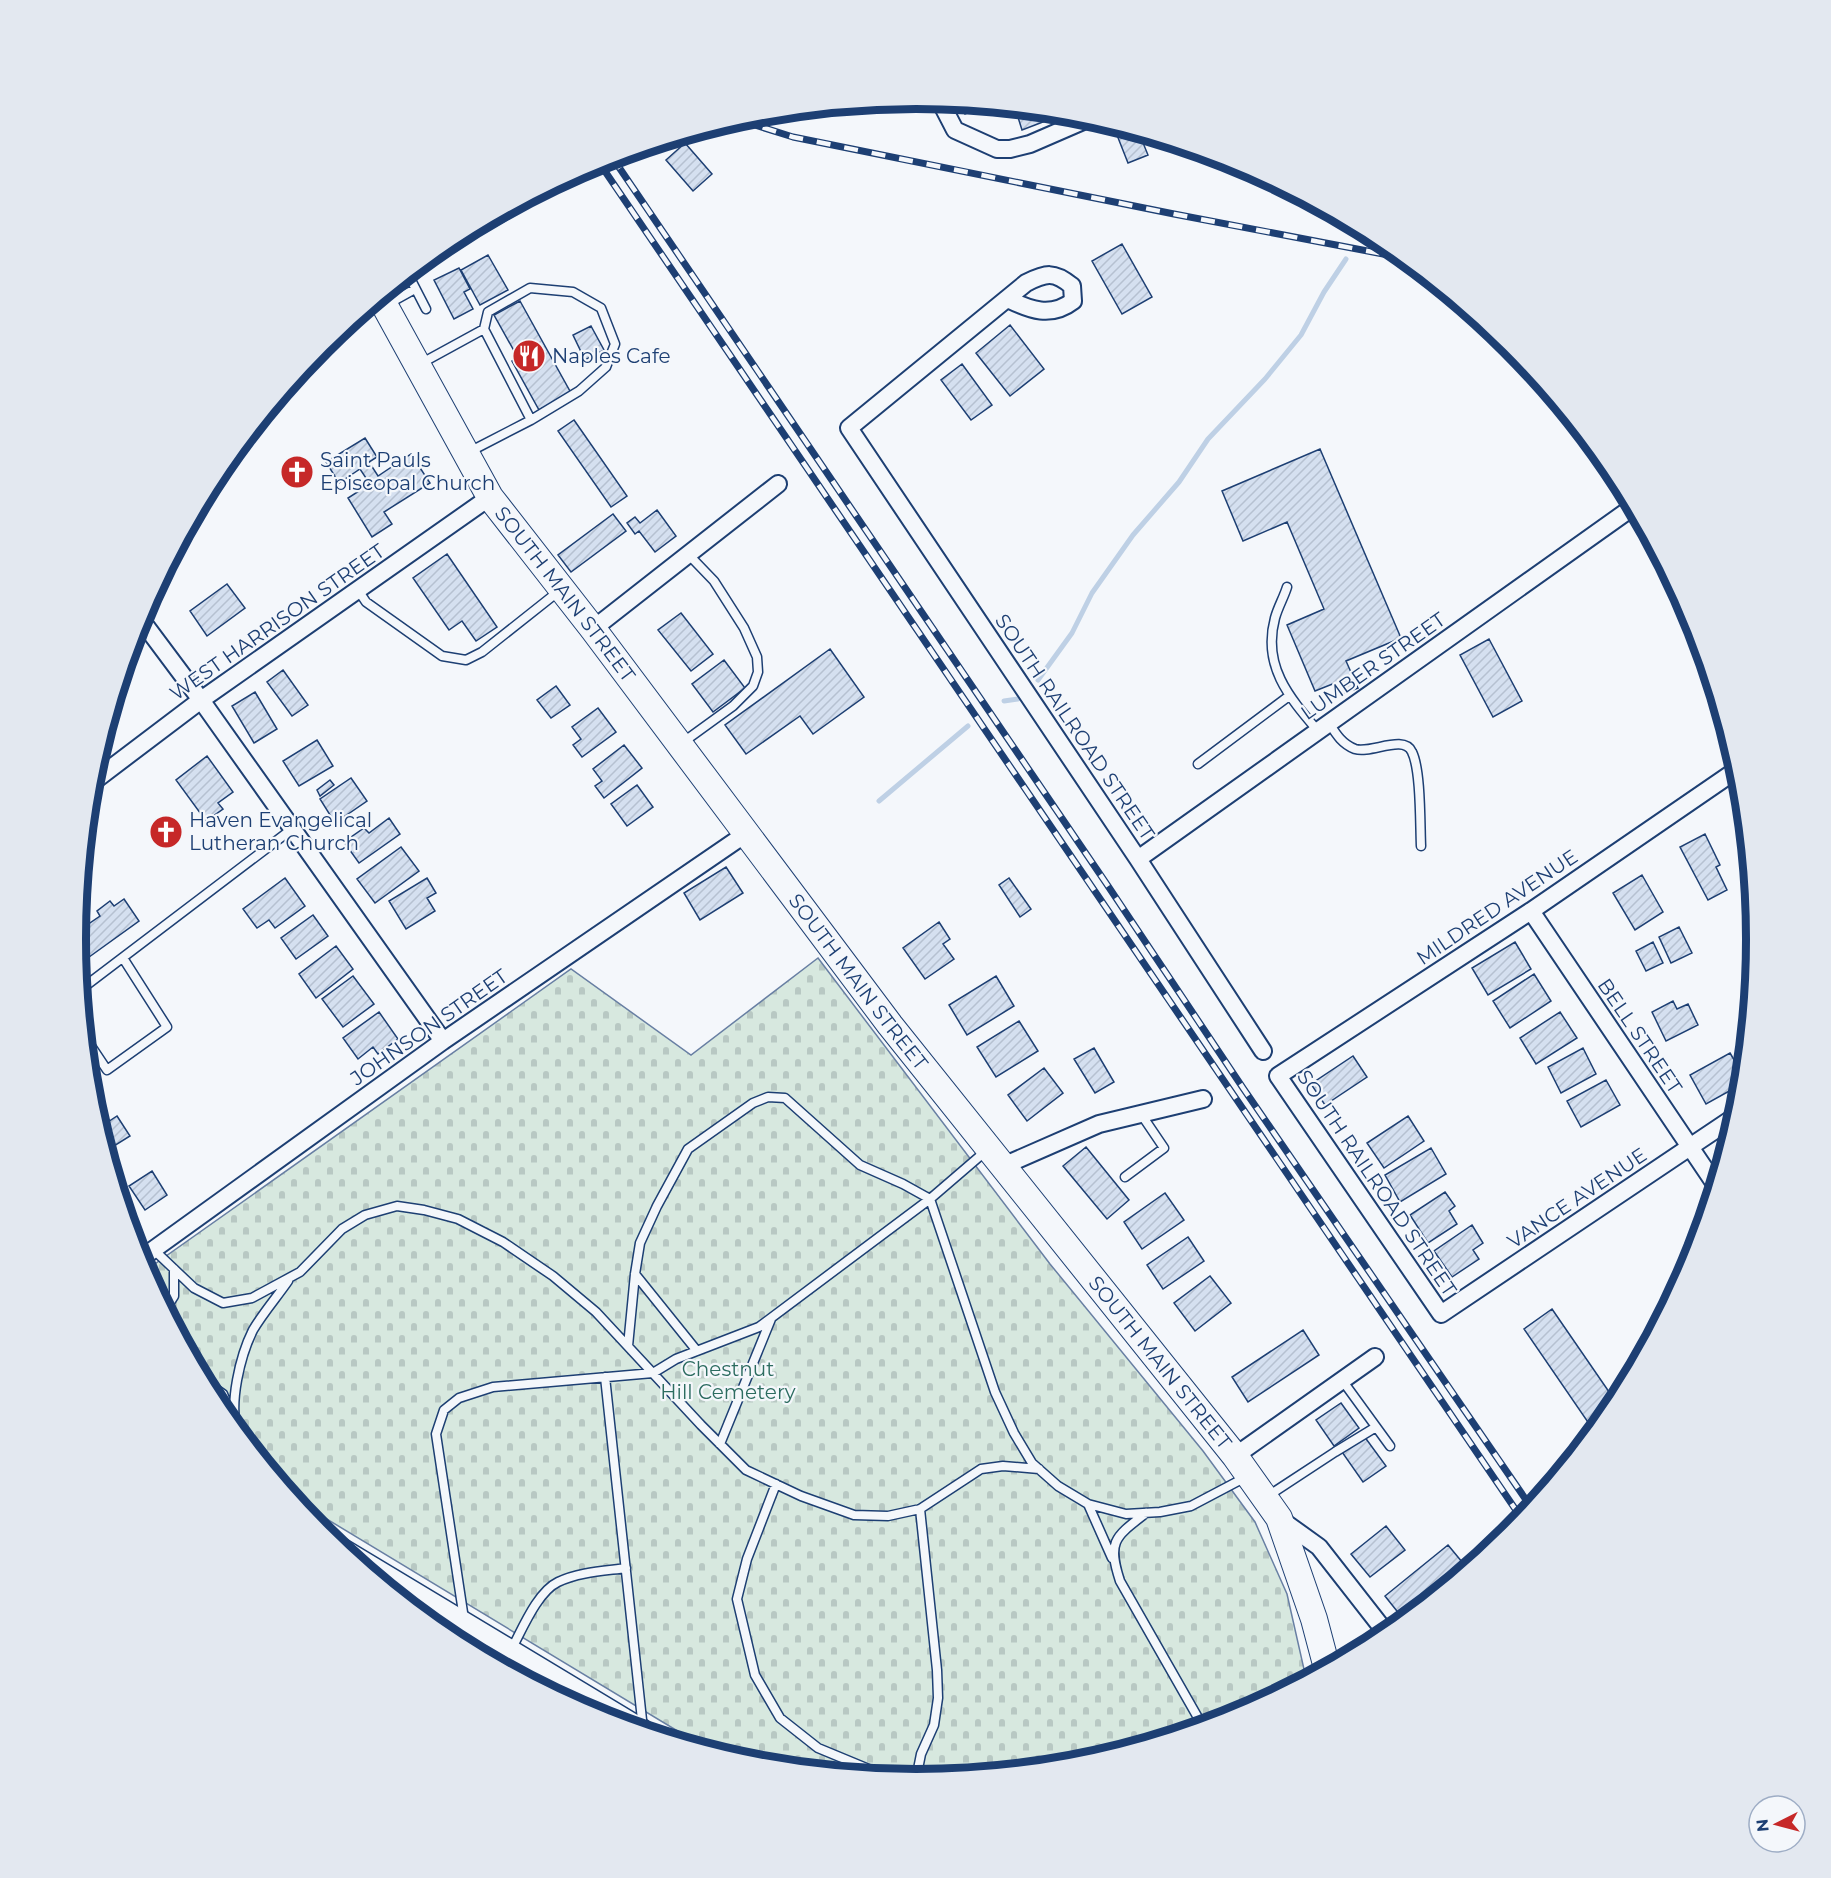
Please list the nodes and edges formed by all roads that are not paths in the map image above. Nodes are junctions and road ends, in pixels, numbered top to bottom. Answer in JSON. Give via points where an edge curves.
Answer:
{"nodes":[{"id":1,"x":945,"y":110,"type":"edge"},
{"id":2,"x":1075,"y":125,"type":"edge"},
{"id":3,"x":411,"y":280,"type":"edge"},
{"id":4,"x":415,"y":289,"type":"junction"},
{"id":5,"x":1011,"y":296,"type":"dead end"},
{"id":6,"x":388,"y":299,"type":"edge"},
{"id":7,"x":383,"y":303,"type":"edge"},
{"id":8,"x":426,"y":309,"type":"dead end"},
{"id":9,"x":484,"y":329,"type":"junction"},
{"id":10,"x":417,"y":365,"type":"junction"},
{"id":11,"x":531,"y":420,"type":"junction"},
{"id":12,"x":466,"y":454,"type":"junction"},
{"id":13,"x":778,"y":484,"type":"dead end"},
{"id":14,"x":490,"y":497,"type":"junction"},
{"id":15,"x":1626,"y":512,"type":"edge"},
{"id":16,"x":688,"y":554,"type":"junction"},
{"id":17,"x":1287,"y":587,"type":"dead end"},
{"id":18,"x":561,"y":589,"type":"junction"},
{"id":19,"x":358,"y":590,"type":"junction"},
{"id":20,"x":147,"y":627,"type":"edge"},
{"id":21,"x":593,"y":628,"type":"junction"},
{"id":22,"x":1288,"y":696,"type":"junction"},
{"id":23,"x":201,"y":700,"type":"junction"},
{"id":24,"x":1323,"y":727,"type":"junction"},
{"id":25,"x":680,"y":745,"type":"junction"},
{"id":26,"x":1198,"y":764,"type":"dead end"},
{"id":27,"x":101,"y":775,"type":"edge"},
{"id":28,"x":1729,"y":775,"type":"edge"},
{"id":29,"x":292,"y":830,"type":"junction"},
{"id":30,"x":747,"y":833,"type":"junction"},
{"id":31,"x":1421,"y":846,"type":"dead end"},
{"id":32,"x":1138,"y":859,"type":"junction"},
{"id":33,"x":1531,"y":911,"type":"junction"},
{"id":34,"x":123,"y":958,"type":"junction"},
{"id":35,"x":87,"y":985,"type":"edge"},
{"id":36,"x":443,"y":1041,"type":"junction"},
{"id":37,"x":93,"y":1050,"type":"edge"},
{"id":38,"x":1263,"y":1051,"type":"dead end"},
{"id":39,"x":1278,"y":1076,"type":"joint"},
{"id":40,"x":1203,"y":1099,"type":"dead end"},
{"id":41,"x":1141,"y":1114,"type":"junction"},
{"id":42,"x":1724,"y":1124,"type":"edge"},
{"id":43,"x":1690,"y":1147,"type":"junction"},
{"id":44,"x":996,"y":1158,"type":"junction"},
{"id":45,"x":1125,"y":1177,"type":"dead end"},
{"id":46,"x":1710,"y":1177,"type":"edge"},
{"id":47,"x":930,"y":1199,"type":"junction"},
{"id":48,"x":154,"y":1250,"type":"junction"},
{"id":49,"x":148,"y":1254,"type":"edge"},
{"id":50,"x":174,"y":1269,"type":"junction"},
{"id":51,"x":635,"y":1274,"type":"junction"},
{"id":52,"x":290,"y":1278,"type":"junction"},
{"id":53,"x":170,"y":1303,"type":"edge"},
{"id":54,"x":1441,"y":1314,"type":"joint"},
{"id":55,"x":771,"y":1319,"type":"junction"},
{"id":56,"x":627,"y":1346,"type":"junction"},
{"id":57,"x":697,"y":1351,"type":"junction"},
{"id":58,"x":1375,"y":1357,"type":"dead end"},
{"id":59,"x":653,"y":1373,"type":"junction"},
{"id":60,"x":605,"y":1377,"type":"junction"},
{"id":61,"x":1342,"y":1380,"type":"junction"},
{"id":62,"x":236,"y":1415,"type":"edge"},
{"id":63,"x":1376,"y":1427,"type":"junction"},
{"id":64,"x":720,"y":1444,"type":"junction"},
{"id":65,"x":1390,"y":1446,"type":"dead end"},
{"id":66,"x":1242,"y":1466,"type":"junction"},
{"id":67,"x":1039,"y":1469,"type":"junction"},
{"id":68,"x":776,"y":1484,"type":"junction"},
{"id":69,"x":1088,"y":1504,"type":"junction"},
{"id":70,"x":1272,"y":1508,"type":"junction"},
{"id":71,"x":920,"y":1509,"type":"junction"},
{"id":72,"x":1146,"y":1513,"type":"junction"},
{"id":73,"x":1115,"y":1563,"type":"junction"},
{"id":74,"x":626,"y":1568,"type":"junction"},
{"id":75,"x":377,"y":1570,"type":"edge"},
{"id":76,"x":465,"y":1623,"type":"junction"},
{"id":77,"x":1381,"y":1626,"type":"edge"},
{"id":78,"x":507,"y":1659,"type":"edge"},
{"id":79,"x":1325,"y":1661,"type":"edge"},
{"id":80,"x":590,"y":1702,"type":"edge"},
{"id":81,"x":1198,"y":1719,"type":"edge"},
{"id":82,"x":642,"y":1722,"type":"edge"},
{"id":83,"x":864,"y":1767,"type":"edge"},
{"id":84,"x":918,"y":1769,"type":"edge"}],
"edges":[{"from":1,"to":2,"type":"street","via":[[955,130],[997,149],[1030,144]]},
{"from":3,"to":4,"type":"lane"},
{"from":4,"to":6,"type":"lane"},
{"from":4,"to":8,"type":"lane"},
{"from":5,"to":32,"type":"street","name":"SOUTH RAILROAD STREET","via":[[849,428]]},
{"from":7,"to":10,"type":"main road","name":"SOUTH MAIN STREET"},
{"from":9,"to":10,"type":"lane"},
{"from":9,"to":11,"type":"lane"},
{"from":9,"to":11,"type":"lane","via":[[488,312],[530,288],[573,292],[601,308],[615,344],[606,367],[579,391]]},
{"from":10,"to":12,"type":"main road","name":"SOUTH MAIN STREET"},
{"from":11,"to":12,"type":"lane"},
{"from":12,"to":14,"type":"main road","name":"SOUTH MAIN STREET"},
{"from":13,"to":16,"type":"street"},
{"from":14,"to":18,"type":"main road","name":"SOUTH MAIN STREET"},
{"from":14,"to":19,"type":"street","name":"WEST HARRISON STREET"},
{"from":15,"to":24,"type":"street","name":"LUMBER STREET"},
{"from":16,"to":21,"type":"street"},
{"from":16,"to":25,"type":"lane","via":[[714,581],[744,628],[757,657],[758,672],[753,686],[733,706]]},
{"from":17,"to":22,"type":"lane","via":[[1275,618],[1272,647]]},
{"from":18,"to":19,"type":"lane","via":[[482,652],[466,660],[442,656],[366,602]]},
{"from":18,"to":21,"type":"main road","name":"SOUTH MAIN STREET"},
{"from":19,"to":23,"type":"street","name":"WEST HARRISON STREET"},
{"from":20,"to":23,"type":"street"},
{"from":21,"to":25,"type":"main road","name":"SOUTH MAIN STREET"},
{"from":22,"to":24,"type":"lane"},
{"from":22,"to":26,"type":"lane"},
{"from":23,"to":27,"type":"street","name":"WEST HARRISON STREET"},
{"from":23,"to":29,"type":"street"},
{"from":24,"to":31,"type":"lane","via":[[1356,749],[1405,745],[1412,750]]},
{"from":24,"to":32,"type":"street","name":"LUMBER STREET"},
{"from":25,"to":30,"type":"main road","name":"SOUTH MAIN STREET"},
{"from":28,"to":33,"type":"street","name":"MILDRED AVENUE"},
{"from":29,"to":34,"type":"lane"},
{"from":29,"to":36,"type":"street"},
{"from":30,"to":36,"type":"street","name":"JOHNSON STREET"},
{"from":30,"to":44,"type":"main road","name":"SOUTH MAIN STREET","via":[[890,1025]]},
{"from":32,"to":38,"type":"street","name":"SOUTH RAILROAD STREET"},
{"from":33,"to":39,"type":"street","name":"MILDRED AVENUE"},
{"from":33,"to":43,"type":"street","name":"BELL STREET"},
{"from":34,"to":35,"type":"lane"},
{"from":34,"to":37,"type":"lane","via":[[167,1027],[107,1070]]},
{"from":36,"to":48,"type":"street","name":"JOHNSON STREET"},
{"from":39,"to":54,"type":"street","name":"SOUTH RAILROAD STREET"},
{"from":40,"to":41,"type":"street"},
{"from":41,"to":44,"type":"street"},
{"from":41,"to":45,"type":"lane","via":[[1164,1148]]},
{"from":42,"to":43,"type":"street","name":"VANCE AVENUE"},
{"from":43,"to":46,"type":"street","name":"BELL STREET"},
{"from":43,"to":54,"type":"street","name":"VANCE AVENUE"},
{"from":44,"to":47,"type":"lane"},
{"from":44,"to":66,"type":"main road","name":"SOUTH MAIN STREET"},
{"from":47,"to":51,"type":"lane","via":[[860,1165],[785,1098],[768,1097],[753,1103],[688,1149],[640,1243]]},
{"from":47,"to":55,"type":"lane"},
{"from":47,"to":67,"type":"lane","via":[[995,1392],[1014,1433]]},
{"from":48,"to":49,"type":"street","name":"JOHNSON STREET"},
{"from":48,"to":50,"type":"lane"},
{"from":50,"to":52,"type":"lane","via":[[194,1288],[223,1303],[252,1298]]},
{"from":50,"to":53,"type":"lane","via":[[174,1296]]},
{"from":51,"to":56,"type":"lane"},
{"from":51,"to":57,"type":"lane"},
{"from":52,"to":56,"type":"lane","via":[[342,1229],[365,1215],[397,1206],[424,1210],[458,1219],[503,1242],[596,1311]]},
{"from":52,"to":62,"type":"lane","via":[[253,1331],[236,1381]]},
{"from":55,"to":57,"type":"lane"},
{"from":55,"to":64,"type":"lane"},
{"from":56,"to":59,"type":"lane"},
{"from":57,"to":59,"type":"lane"},
{"from":58,"to":61,"type":"street"},
{"from":59,"to":60,"type":"lane"},
{"from":59,"to":64,"type":"lane"},
{"from":60,"to":74,"type":"lane"},
{"from":60,"to":76,"type":"lane","via":[[493,1387],[459,1398],[444,1410],[436,1434]]},
{"from":61,"to":63,"type":"lane"},
{"from":61,"to":66,"type":"street"},
{"from":63,"to":65,"type":"lane"},
{"from":63,"to":70,"type":"lane","via":[[1335,1452]]},
{"from":64,"to":68,"type":"lane","via":[[746,1470]]},
{"from":66,"to":70,"type":"main road","name":"SOUTH MAIN STREET"},
{"from":66,"to":72,"type":"lane","via":[[1191,1506]]},
{"from":67,"to":69,"type":"lane"},
{"from":67,"to":71,"type":"lane","via":[[981,1469]]},
{"from":68,"to":71,"type":"lane","via":[[854,1515],[888,1516]]},
{"from":68,"to":83,"type":"lane","via":[[747,1559],[737,1599],[755,1675],[780,1718],[818,1748]]},
{"from":69,"to":72,"type":"lane","via":[[1126,1514]]},
{"from":69,"to":73,"type":"lane"},
{"from":70,"to":77,"type":"street","via":[[1320,1547]]},
{"from":70,"to":79,"type":"main road","name":"SOUTH MAIN STREET","via":[[1314,1619]]},
{"from":71,"to":84,"type":"lane","via":[[938,1698],[934,1725]]},
{"from":72,"to":73,"type":"lane","via":[[1123,1531],[1114,1545]]},
{"from":73,"to":81,"type":"lane","via":[[1120,1581]]},
{"from":74,"to":78,"type":"lane","via":[[556,1583],[538,1600]]},
{"from":74,"to":82,"type":"lane"},
{"from":75,"to":76,"type":"street"},
{"from":76,"to":78,"type":"street"},
{"from":78,"to":80,"type":"street"}]}
